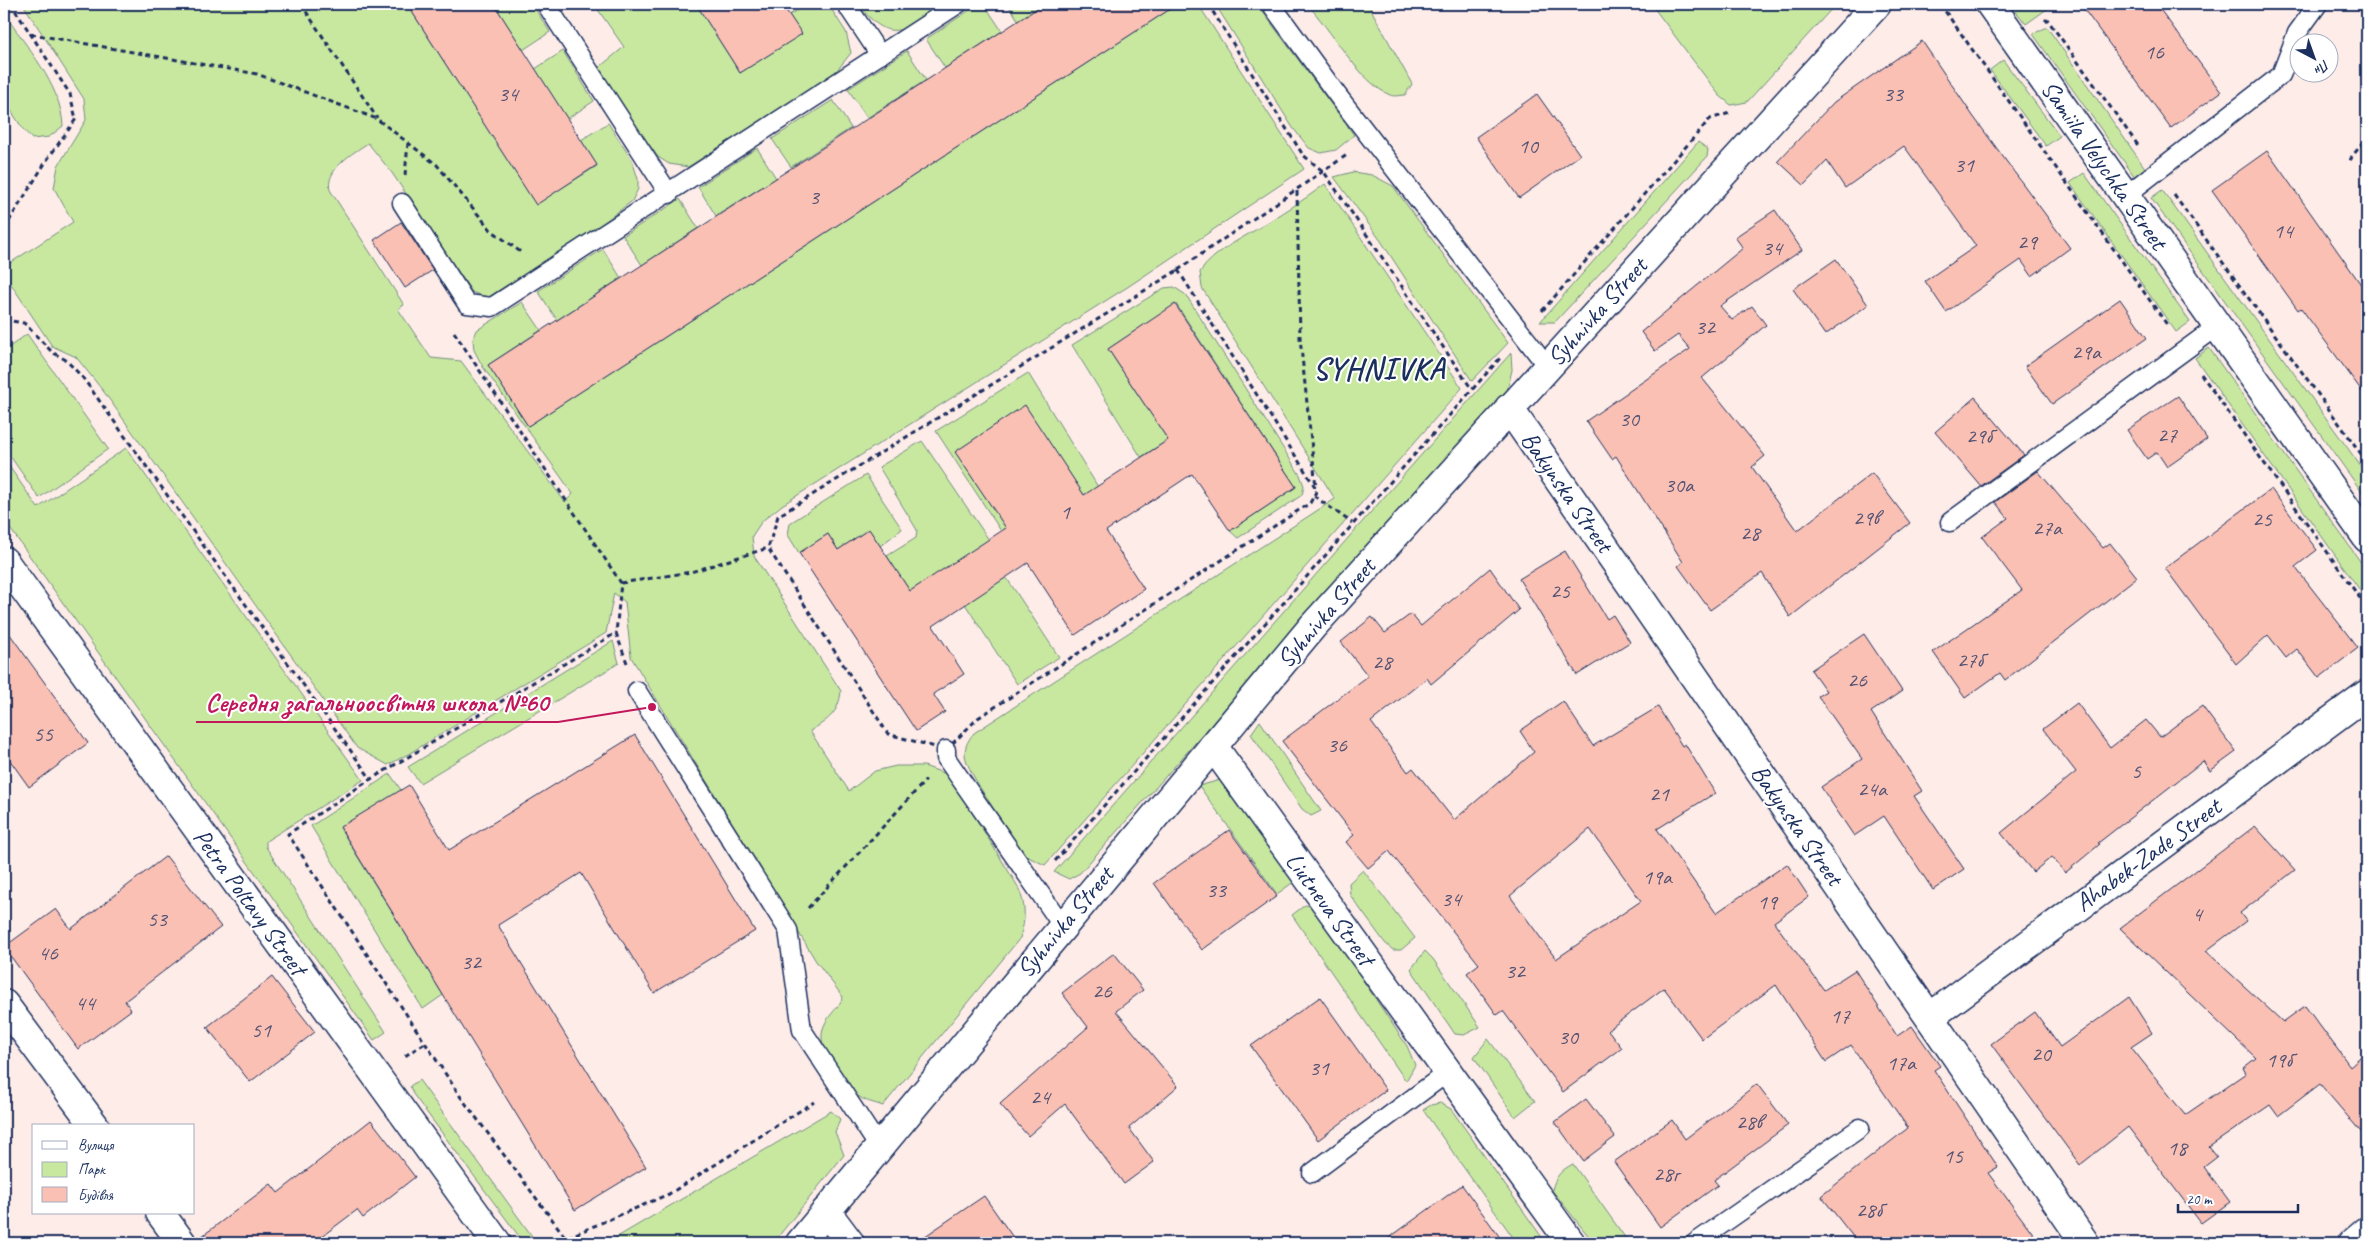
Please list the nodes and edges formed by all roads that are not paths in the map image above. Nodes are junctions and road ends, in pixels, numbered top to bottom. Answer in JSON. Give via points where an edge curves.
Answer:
{"nodes":[{"id":1,"x":546,"y":4,"type":"edge"},
{"id":2,"x":846,"y":4,"type":"edge"},
{"id":3,"x":958,"y":4,"type":"edge"},
{"id":4,"x":1271,"y":4,"type":"edge"},
{"id":5,"x":1877,"y":4,"type":"edge"},
{"id":6,"x":1990,"y":4,"type":"edge"},
{"id":7,"x":2318,"y":4,"type":"edge"},
{"id":8,"x":880,"y":55,"type":"junction"},
{"id":9,"x":668,"y":194,"type":"junction"},
{"id":10,"x":2125,"y":196,"type":"junction"},
{"id":11,"x":402,"y":202,"type":"dead end"},
{"id":12,"x":2218,"y":326,"type":"junction"},
{"id":13,"x":1547,"y":366,"type":"junction"},
{"id":14,"x":1509,"y":408,"type":"junction"},
{"id":15,"x":1950,"y":522,"type":"dead end"},
{"id":16,"x":2367,"y":538,"type":"edge"},
{"id":17,"x":4,"y":561,"type":"edge"},
{"id":18,"x":637,"y":691,"type":"road end"},
{"id":19,"x":2367,"y":694,"type":"edge"},
{"id":20,"x":1213,"y":746,"type":"junction"},
{"id":21,"x":946,"y":754,"type":"road end"},
{"id":22,"x":1062,"y":925,"type":"junction"},
{"id":23,"x":4,"y":1004,"type":"edge"},
{"id":24,"x":1930,"y":1016,"type":"junction"},
{"id":25,"x":1448,"y":1072,"type":"junction"},
{"id":26,"x":94,"y":1124,"type":"edge"},
{"id":27,"x":1860,"y":1128,"type":"dead end"},
{"id":28,"x":879,"y":1147,"type":"junction"},
{"id":29,"x":1312,"y":1173,"type":"dead end"},
{"id":30,"x":826,"y":1211,"type":"junction"},
{"id":31,"x":161,"y":1214,"type":"edge"},
{"id":32,"x":2367,"y":1231,"type":"edge"},
{"id":33,"x":182,"y":1243,"type":"edge"},
{"id":34,"x":497,"y":1243,"type":"edge"},
{"id":35,"x":800,"y":1243,"type":"edge"},
{"id":36,"x":850,"y":1243,"type":"edge"},
{"id":37,"x":1571,"y":1243,"type":"edge"},
{"id":38,"x":1695,"y":1243,"type":"edge"},
{"id":39,"x":2085,"y":1243,"type":"edge"},
{"id":40,"x":2353,"y":1243,"type":"edge"}],
"edges":[{"from":1,"to":9,"type":"lane"},
{"from":2,"to":8,"type":"lane"},
{"from":3,"to":8,"type":"lane"},
{"from":4,"to":13,"type":"lane"},
{"from":5,"to":13,"type":"street","name":"Syhnivka Street"},
{"from":6,"to":10,"type":"street","name":"Samiila Velychka Street"},
{"from":7,"to":10,"type":"lane","via":[[2297,33],[2281,75]]},
{"from":8,"to":9,"type":"lane"},
{"from":9,"to":11,"type":"lane","via":[[492,307],[467,304]]},
{"from":10,"to":12,"type":"street","name":"Samiila Velychka Street"},
{"from":12,"to":15,"type":"lane"},
{"from":12,"to":16,"type":"street","name":"Samiila Velychka Street"},
{"from":13,"to":14,"type":"street","name":"Syhnivka Street"},
{"from":14,"to":20,"type":"street","name":"Syhnivka Street","via":[[1313,626]]},
{"from":14,"to":24,"type":"street","name":"Bakynska Street"},
{"from":17,"to":34,"type":"street","name":"Petra Poltavy Street"},
{"from":18,"to":28,"type":"lane","via":[[788,930],[802,1030]]},
{"from":19,"to":24,"type":"street","name":"Ahabek-Zade Street"},
{"from":20,"to":22,"type":"street","name":"Syhnivka Street"},
{"from":20,"to":25,"type":"street","name":"Liutneva Street"},
{"from":21,"to":22,"type":"lane"},
{"from":22,"to":28,"type":"street","name":"Syhnivka Street"},
{"from":23,"to":26,"type":"street"},
{"from":24,"to":39,"type":"street","name":"Bakynska Street","via":[[1959,1063]]},
{"from":25,"to":29,"type":"lane"},
{"from":25,"to":37,"type":"street","name":"Liutneva Street"},
{"from":27,"to":38,"type":"lane"},
{"from":28,"to":30,"type":"street","name":"Syhnivka Street"},
{"from":30,"to":35,"type":"street","name":"Syhnivka Street"},
{"from":30,"to":36,"type":"street"},
{"from":31,"to":33,"type":"street"},
{"from":32,"to":40,"type":"street"}]}
